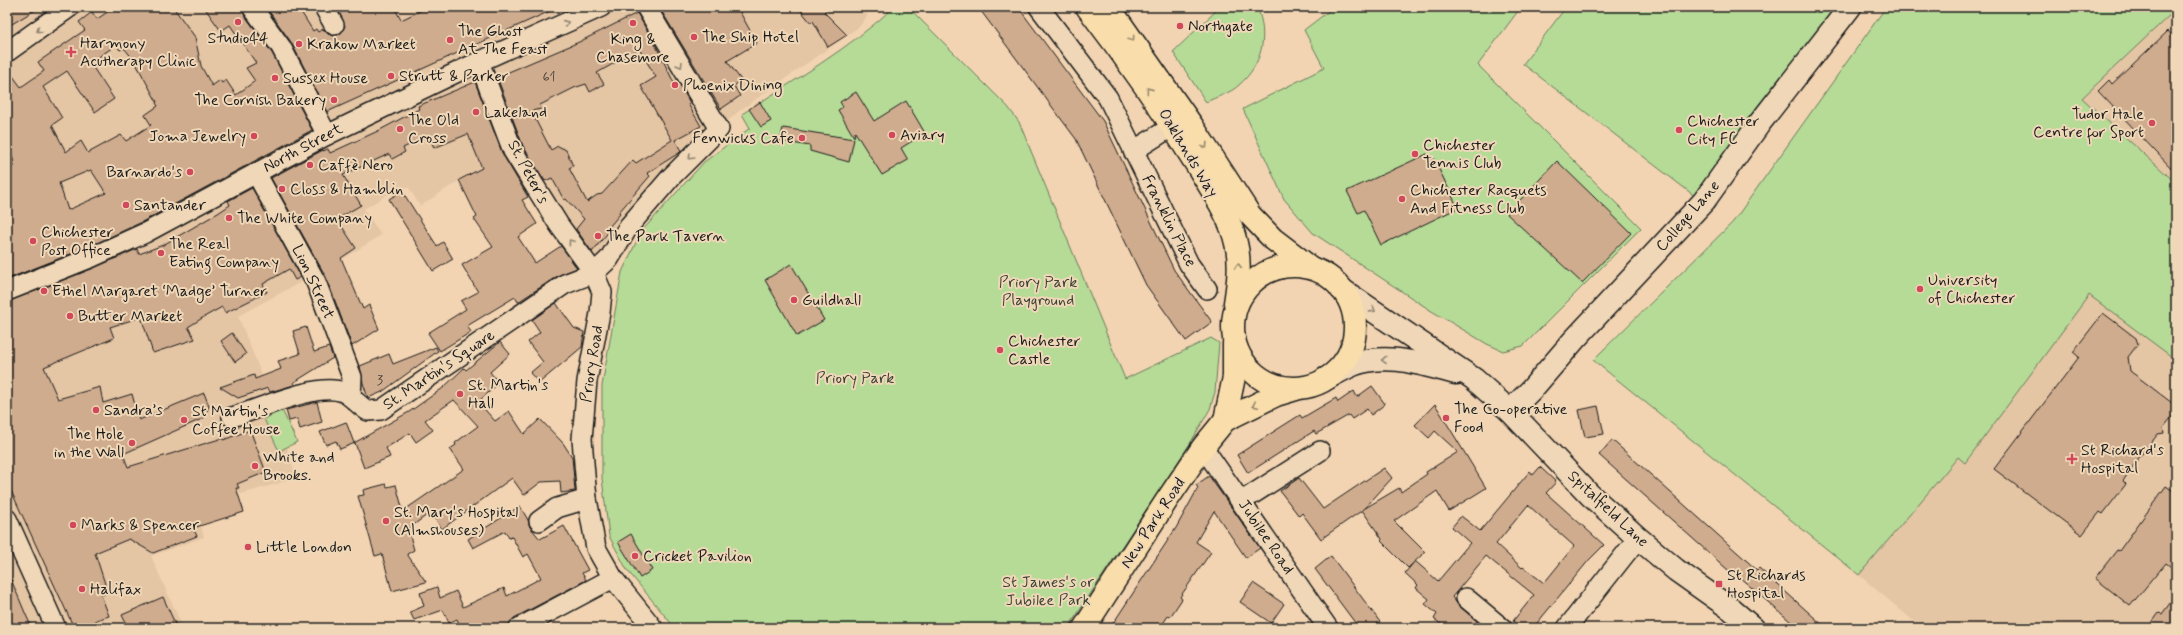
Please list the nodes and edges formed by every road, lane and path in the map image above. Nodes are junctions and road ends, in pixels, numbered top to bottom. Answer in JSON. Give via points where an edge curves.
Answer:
{"nodes":[{"id":1,"x":70,"y":7,"type":"edge"},
{"id":2,"x":252,"y":7,"type":"edge"},
{"id":3,"x":324,"y":7,"type":"edge"},
{"id":4,"x":601,"y":7,"type":"edge"},
{"id":5,"x":646,"y":7,"type":"edge"},
{"id":6,"x":1039,"y":7,"type":"edge"},
{"id":7,"x":1088,"y":7,"type":"edge"},
{"id":8,"x":1109,"y":7,"type":"edge"},
{"id":9,"x":1850,"y":7,"type":"edge"},
{"id":10,"x":334,"y":24,"type":"dead end"},
{"id":11,"x":7,"y":52,"type":"edge"},
{"id":12,"x":479,"y":62,"type":"junction"},
{"id":13,"x":1173,"y":126,"type":"junction"},
{"id":14,"x":327,"y":135,"type":"junction"},
{"id":15,"x":1133,"y":151,"type":"junction"},
{"id":16,"x":256,"y":173,"type":"junction"},
{"id":17,"x":1312,"y":269,"type":"junction"},
{"id":18,"x":594,"y":273,"type":"junction"},
{"id":19,"x":1207,"y":289,"type":"dead end"},
{"id":20,"x":1341,"y":289,"type":"junction"},
{"id":21,"x":7,"y":291,"type":"edge"},
{"id":22,"x":1234,"y":328,"type":"junction"},
{"id":23,"x":1325,"y":379,"type":"junction"},
{"id":24,"x":1474,"y":379,"type":"junction"},
{"id":25,"x":1305,"y":387,"type":"junction"},
{"id":26,"x":351,"y":397,"type":"junction"},
{"id":27,"x":1510,"y":411,"type":"junction"},
{"id":28,"x":232,"y":417,"type":"dead end"},
{"id":29,"x":1225,"y":420,"type":"junction"},
{"id":30,"x":1203,"y":447,"type":"junction"},
{"id":31,"x":1320,"y":451,"type":"dead end"},
{"id":32,"x":587,"y":499,"type":"junction"},
{"id":33,"x":1242,"y":500,"type":"junction"},
{"id":34,"x":539,"y":521,"type":"dead end"},
{"id":35,"x":14,"y":530,"type":"edge"},
{"id":36,"x":1638,"y":538,"type":"junction"},
{"id":37,"x":613,"y":578,"type":"junction"},
{"id":38,"x":1466,"y":598,"type":"dead end"},
{"id":39,"x":56,"y":628,"type":"edge"},
{"id":40,"x":519,"y":628,"type":"edge"},
{"id":41,"x":653,"y":628,"type":"edge"},
{"id":42,"x":1084,"y":628,"type":"edge"},
{"id":43,"x":1328,"y":628,"type":"edge"},
{"id":44,"x":1502,"y":628,"type":"edge"},
{"id":45,"x":1567,"y":628,"type":"edge"},
{"id":46,"x":1753,"y":628,"type":"edge"}],
"edges":[{"from":1,"to":11,"type":"street","one_way":true},
{"from":2,"to":14,"type":"street","via":[[281,47]]},
{"from":3,"to":10,"type":"street"},
{"from":12,"to":4,"type":"street","name":"North Street","one_way":true},
{"from":5,"to":18,"type":"street","one_way":true,"via":[[718,129],[671,177],[629,226],[609,259]]},
{"from":6,"to":15,"type":"street","name":"Franklin Place","via":[[1108,98]]},
{"from":13,"to":7,"type":"main road","name":"Oaklands Way","one_way":true},
{"from":8,"to":17,"type":"main road","name":"Oaklands Way","one_way":true,"via":[[1193,126],[1250,215],[1273,239]]},
{"from":9,"to":27,"type":"main road","name":"College Lane","via":[[1759,124],[1704,201]]},
{"from":12,"to":14,"type":"street","name":"North Street"},
{"from":18,"to":12,"type":"street","name":"St. Peter's","one_way":true,"via":[[559,225],[521,164]]},
{"from":13,"to":15,"type":"street"},
{"from":22,"to":13,"type":"main road","name":"Oaklands Way","one_way":true,"via":[[1238,284],[1237,245],[1234,235],[1215,195]]},
{"from":14,"to":16,"type":"street","name":"North Street"},
{"from":15,"to":19,"type":"street","name":"Franklin Place","via":[[1189,264]]},
{"from":16,"to":21,"type":"street","name":"North Street","via":[[145,232],[90,258]]},
{"from":16,"to":26,"type":"street","name":"Lion Street","via":[[316,282],[352,377]]},
{"from":17,"to":20,"type":"main road","via":[[1328,276]]},
{"from":17,"to":22,"type":"main road","via":[[1290,266],[1263,274],[1246,288],[1238,302]]},
{"from":18,"to":26,"type":"street","name":"St. Martin's Square","via":[[565,284],[381,410],[368,411]]},
{"from":18,"to":32,"type":"street","name":"Priory Road","via":[[602,292],[587,381],[582,440]]},
{"from":20,"to":23,"type":"main road","via":[[1353,315],[1352,343],[1342,364]]},
{"from":20,"to":24,"type":"main road","name":"Spitalfield Lane","one_way":true},
{"from":22,"to":25,"type":"main road","via":[[1244,362],[1257,376],[1281,386]]},
{"from":22,"to":29,"type":"main road","name":"New Park Road","via":[[1236,367]]},
{"from":24,"to":23,"type":"main road","name":"Spitalfield Lane","one_way":true,"via":[[1416,363],[1382,359],[1356,364]]},
{"from":23,"to":25,"type":"main road"},
{"from":24,"to":27,"type":"main road","name":"Spitalfield Lane"},
{"from":25,"to":29,"type":"main road","name":"New Park Road","one_way":true,"via":[[1276,395]]},
{"from":26,"to":28,"type":"street","name":"St. Martin's Square","via":[[336,390],[326,389]]},
{"from":27,"to":36,"type":"main road","name":"Spitalfield Lane","via":[[1590,495]]},
{"from":29,"to":30,"type":"main road","name":"New Park Road"},
{"from":30,"to":33,"type":"street","name":"Jubilee Road"},
{"from":30,"to":42,"type":"main road","name":"New Park Road"},
{"from":31,"to":33,"type":"street"},
{"from":32,"to":34,"type":"street","via":[[558,508]]},
{"from":32,"to":37,"type":"street","name":"Priory Road","via":[[596,548]]},
{"from":33,"to":43,"type":"street","name":"Jubilee Road"},
{"from":35,"to":39,"type":"street"},
{"from":36,"to":45,"type":"street"},
{"from":36,"to":46,"type":"main road","name":"Spitalfield Lane"},
{"from":37,"to":40,"type":"street"},
{"from":37,"to":41,"type":"street","name":"Priory Road"},
{"from":38,"to":44,"type":"street"}]}
